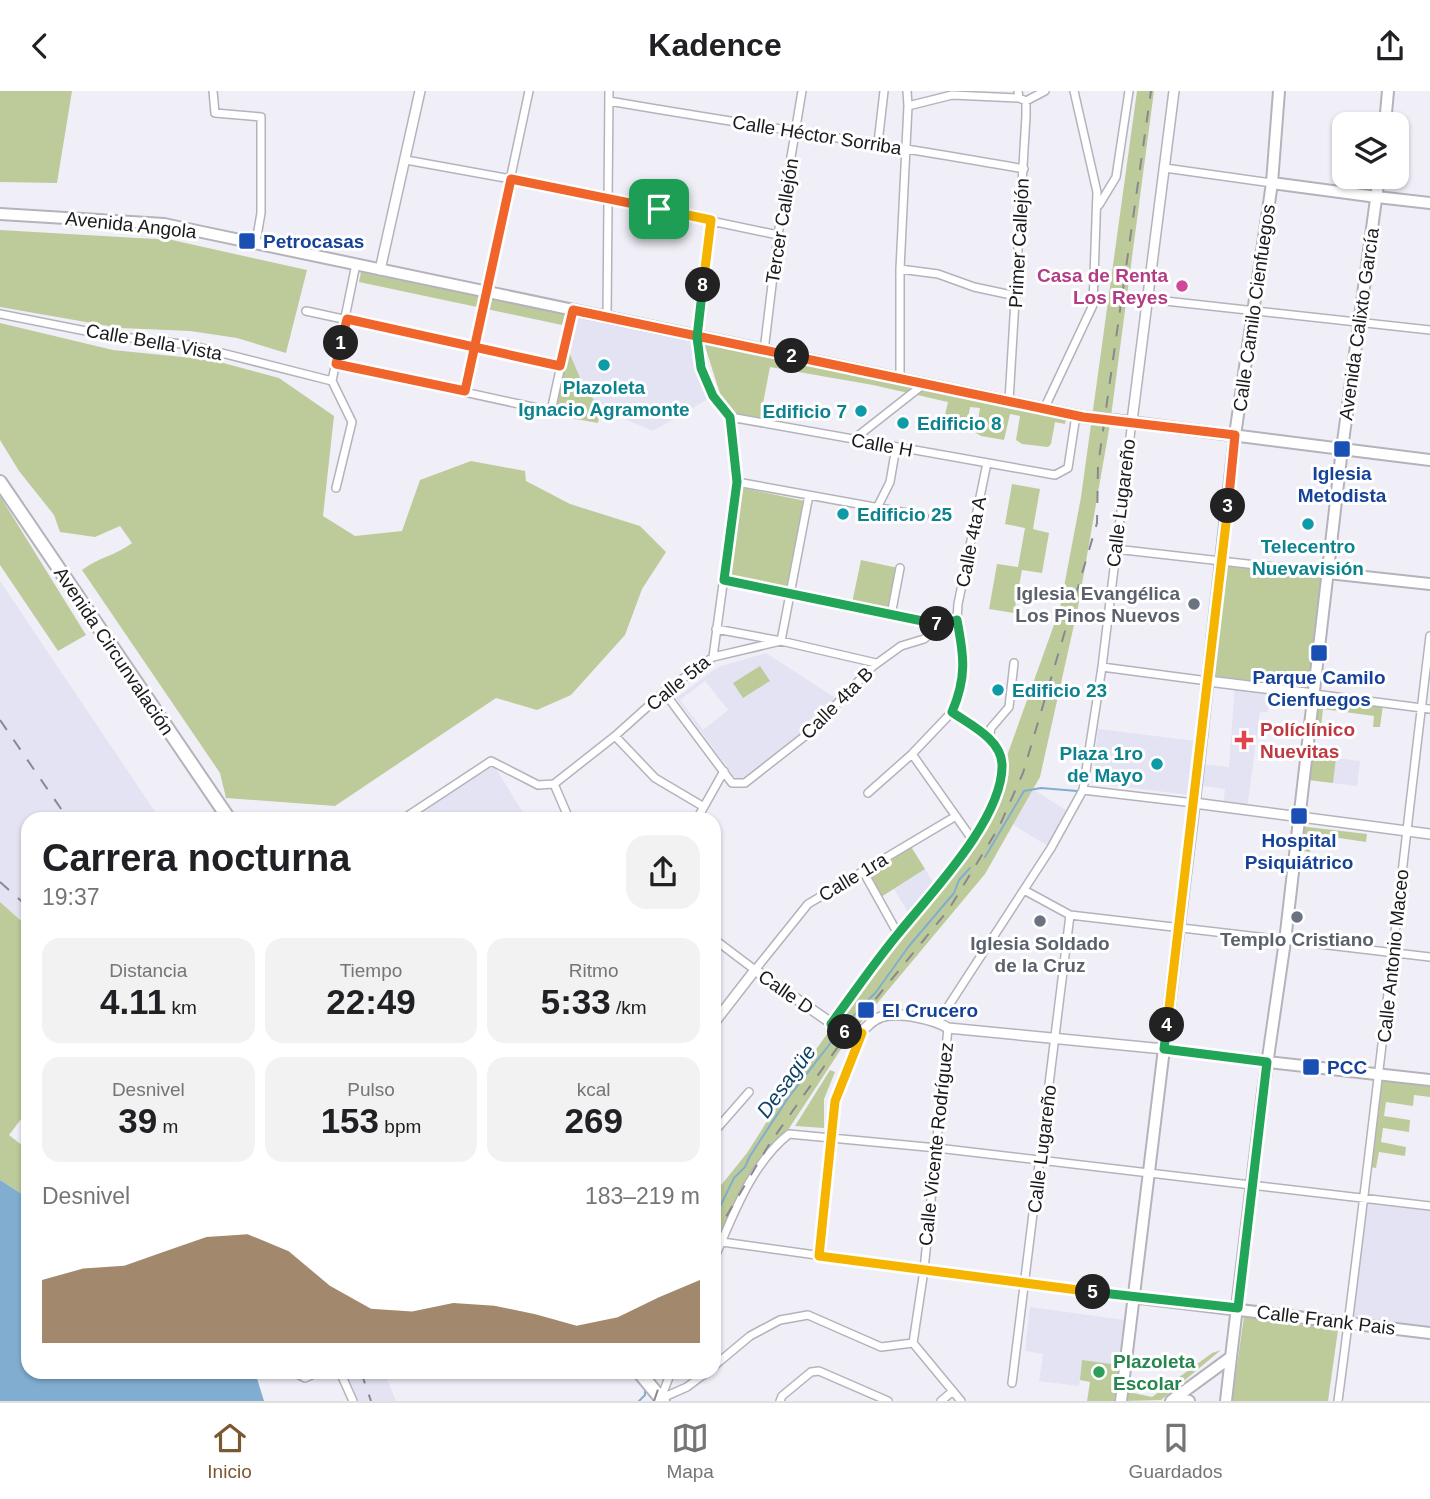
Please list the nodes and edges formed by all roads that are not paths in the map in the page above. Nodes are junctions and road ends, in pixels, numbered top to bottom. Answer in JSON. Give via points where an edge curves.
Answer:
{"nodes":[{"id":1,"x":213,"y":91,"type":"edge"},
{"id":2,"x":420,"y":91,"type":"edge"},
{"id":3,"x":529,"y":91,"type":"edge"},
{"id":4,"x":609,"y":91,"type":"edge"},
{"id":5,"x":802,"y":91,"type":"edge"},
{"id":6,"x":884,"y":91,"type":"edge"},
{"id":7,"x":907,"y":91,"type":"edge"},
{"id":8,"x":1045,"y":91,"type":"edge"},
{"id":9,"x":1074,"y":91,"type":"edge"},
{"id":10,"x":1129,"y":91,"type":"edge"},
{"id":11,"x":1174,"y":91,"type":"edge"},
{"id":12,"x":1279,"y":91,"type":"edge"},
{"id":13,"x":1388,"y":91,"type":"edge"},
{"id":14,"x":1021,"y":97,"type":"edge"},
{"id":15,"x":609,"y":101,"type":"junction"},
{"id":16,"x":908,"y":106,"type":"junction"},
{"id":17,"x":1386,"y":112,"type":"edge"},
{"id":18,"x":796,"y":133,"type":"junction"},
{"id":19,"x":878,"y":143,"type":"junction"},
{"id":20,"x":906,"y":148,"type":"junction"},
{"id":21,"x":406,"y":160,"type":"junction"},
{"id":22,"x":1164,"y":168,"type":"junction"},
{"id":23,"x":1024,"y":169,"type":"junction"},
{"id":24,"x":511,"y":179,"type":"junction"},
{"id":25,"x":1272,"y":183,"type":"junction"},
{"id":26,"x":1378,"y":189,"type":"edge"},
{"id":27,"x":1377,"y":197,"type":"junction"},
{"id":28,"x":607,"y":198,"type":"junction"},
{"id":29,"x":1430,"y":203,"type":"edge"},
{"id":30,"x":1098,"y":206,"type":"junction"},
{"id":31,"x":0,"y":214,"type":"edge"},
{"id":32,"x":711,"y":220,"type":"junction"},
{"id":33,"x":778,"y":235,"type":"junction"},
{"id":34,"x":256,"y":242,"type":"junction"},
{"id":35,"x":356,"y":264,"type":"junction"},
{"id":36,"x":380,"y":269,"type":"junction"},
{"id":37,"x":900,"y":269,"type":"junction"},
{"id":38,"x":487,"y":292,"type":"junction"},
{"id":39,"x":1016,"y":296,"type":"junction"},
{"id":40,"x":1147,"y":299,"type":"junction"},
{"id":41,"x":573,"y":310,"type":"junction"},
{"id":42,"x":1253,"y":310,"type":"junction"},
{"id":43,"x":306,"y":311,"type":"dead end"},
{"id":44,"x":0,"y":314,"type":"edge"},
{"id":45,"x":607,"y":317,"type":"junction"},
{"id":46,"x":347,"y":319,"type":"junction"},
{"id":47,"x":1360,"y":322,"type":"junction"},
{"id":48,"x":1430,"y":330,"type":"edge"},
{"id":49,"x":697,"y":337,"type":"junction"},
{"id":50,"x":474,"y":347,"type":"junction"},
{"id":51,"x":764,"y":351,"type":"junction"},
{"id":52,"x":336,"y":364,"type":"junction"},
{"id":53,"x":560,"y":366,"type":"junction"},
{"id":54,"x":900,"y":377,"type":"junction"},
{"id":55,"x":332,"y":381,"type":"junction"},
{"id":56,"x":926,"y":383,"type":"junction"},
{"id":57,"x":465,"y":391,"type":"junction"},
{"id":58,"x":1009,"y":401,"type":"junction"},
{"id":59,"x":1044,"y":409,"type":"junction"},
{"id":60,"x":1079,"y":416,"type":"junction"},
{"id":61,"x":730,"y":417,"type":"junction"},
{"id":62,"x":1127,"y":421,"type":"junction"},
{"id":63,"x":1235,"y":435,"type":"junction"},
{"id":64,"x":853,"y":439,"type":"junction"},
{"id":65,"x":896,"y":447,"type":"junction"},
{"id":66,"x":1342,"y":449,"type":"junction"},
{"id":67,"x":1430,"y":460,"type":"edge"},
{"id":68,"x":987,"y":463,"type":"junction"},
{"id":69,"x":0,"y":482,"type":"edge"},
{"id":70,"x":737,"y":482,"type":"junction"},
{"id":71,"x":337,"y":488,"type":"dead end"},
{"id":72,"x":809,"y":495,"type":"junction"},
{"id":73,"x":877,"y":508,"type":"junction"},
{"id":74,"x":924,"y":516,"type":"dead end"},
{"id":75,"x":1115,"y":549,"type":"junction"},
{"id":76,"x":1222,"y":560,"type":"junction"},
{"id":77,"x":900,"y":568,"type":"dead end"},
{"id":78,"x":1328,"y":573,"type":"junction"},
{"id":79,"x":724,"y":580,"type":"junction"},
{"id":80,"x":1430,"y":584,"type":"edge"},
{"id":81,"x":790,"y":594,"type":"junction"},
{"id":82,"x":891,"y":615,"type":"junction"},
{"id":83,"x":957,"y":620,"type":"junction"},
{"id":84,"x":941,"y":625,"type":"junction"},
{"id":85,"x":716,"y":629,"type":"junction"},
{"id":86,"x":1430,"y":636,"type":"edge"},
{"id":87,"x":781,"y":641,"type":"junction"},
{"id":88,"x":713,"y":657,"type":"junction"},
{"id":89,"x":876,"y":663,"type":"junction"},
{"id":90,"x":1014,"y":663,"type":"dead end"},
{"id":91,"x":1102,"y":667,"type":"junction"},
{"id":92,"x":1208,"y":681,"type":"junction"},
{"id":93,"x":664,"y":692,"type":"junction"},
{"id":94,"x":1314,"y":694,"type":"junction"},
{"id":95,"x":1426,"y":708,"type":"edge"},
{"id":96,"x":952,"y":712,"type":"junction"},
{"id":97,"x":615,"y":736,"type":"junction"},
{"id":98,"x":989,"y":739,"type":"junction"},
{"id":99,"x":912,"y":754,"type":"junction"},
{"id":100,"x":724,"y":771,"type":"junction"},
{"id":101,"x":555,"y":784,"type":"junction"},
{"id":102,"x":1083,"y":790,"type":"junction"},
{"id":103,"x":868,"y":793,"type":"dead end"},
{"id":104,"x":1194,"y":803,"type":"junction"},
{"id":105,"x":704,"y":807,"type":"junction"},
{"id":106,"x":224,"y":812,"type":"edge"},
{"id":107,"x":413,"y":812,"type":"edge"},
{"id":108,"x":566,"y":812,"type":"edge"},
{"id":109,"x":701,"y":812,"type":"edge"},
{"id":110,"x":956,"y":816,"type":"junction"},
{"id":111,"x":1299,"y":816,"type":"junction"},
{"id":112,"x":1406,"y":831,"type":"junction"},
{"id":113,"x":1430,"y":834,"type":"edge"},
{"id":114,"x":972,"y":839,"type":"junction"},
{"id":115,"x":863,"y":871,"type":"junction"},
{"id":116,"x":1024,"y":890,"type":"junction"},
{"id":117,"x":1070,"y":915,"type":"junction"},
{"id":118,"x":1179,"y":928,"type":"junction"},
{"id":119,"x":898,"y":934,"type":"junction"},
{"id":120,"x":1285,"y":941,"type":"junction"},
{"id":121,"x":721,"y":944,"type":"edge"},
{"id":122,"x":1394,"y":953,"type":"junction"},
{"id":123,"x":1430,"y":957,"type":"edge"},
{"id":124,"x":755,"y":970,"type":"junction"},
{"id":125,"x":721,"y":1014,"type":"edge"},
{"id":126,"x":938,"y":1022,"type":"junction"},
{"id":127,"x":833,"y":1025,"type":"junction"},
{"id":128,"x":948,"y":1028,"type":"junction"},
{"id":129,"x":862,"y":1033,"type":"junction"},
{"id":130,"x":1055,"y":1040,"type":"junction"},
{"id":131,"x":1164,"y":1049,"type":"junction"},
{"id":132,"x":1267,"y":1062,"type":"junction"},
{"id":133,"x":1379,"y":1075,"type":"junction"},
{"id":134,"x":1430,"y":1080,"type":"edge"},
{"id":135,"x":749,"y":1092,"type":"dead end"},
{"id":136,"x":721,"y":1124,"type":"edge"},
{"id":137,"x":832,"y":1137,"type":"junction"},
{"id":138,"x":937,"y":1148,"type":"junction"},
{"id":139,"x":1041,"y":1161,"type":"junction"},
{"id":140,"x":1147,"y":1174,"type":"junction"},
{"id":141,"x":1253,"y":1185,"type":"junction"},
{"id":142,"x":1363,"y":1198,"type":"junction"},
{"id":143,"x":1430,"y":1206,"type":"edge"},
{"id":144,"x":722,"y":1242,"type":"joint"},
{"id":145,"x":819,"y":1256,"type":"junction"},
{"id":146,"x":924,"y":1270,"type":"junction"},
{"id":147,"x":1026,"y":1285,"type":"junction"},
{"id":148,"x":1132,"y":1297,"type":"junction"},
{"id":149,"x":1238,"y":1308,"type":"junction"},
{"id":150,"x":1349,"y":1322,"type":"junction"},
{"id":151,"x":1430,"y":1333,"type":"edge"},
{"id":152,"x":913,"y":1343,"type":"junction"},
{"id":153,"x":1231,"y":1357,"type":"junction"},
{"id":154,"x":721,"y":1360,"type":"edge"},
{"id":155,"x":343,"y":1379,"type":"edge"},
{"id":156,"x":645,"y":1379,"type":"edge"},
{"id":157,"x":669,"y":1379,"type":"edge"},
{"id":158,"x":698,"y":1379,"type":"edge"},
{"id":159,"x":1013,"y":1383,"type":"dead end"},
{"id":160,"x":953,"y":1391,"type":"junction"},
{"id":161,"x":662,"y":1399,"type":"edge"},
{"id":162,"x":1173,"y":1400,"type":"edge"},
{"id":163,"x":352,"y":1401,"type":"edge"},
{"id":164,"x":780,"y":1401,"type":"edge"},
{"id":165,"x":888,"y":1401,"type":"edge"},
{"id":166,"x":942,"y":1401,"type":"edge"},
{"id":167,"x":961,"y":1401,"type":"edge"},
{"id":168,"x":1121,"y":1401,"type":"edge"},
{"id":169,"x":1189,"y":1401,"type":"edge"},
{"id":170,"x":1226,"y":1401,"type":"edge"},
{"id":171,"x":1338,"y":1401,"type":"edge"}],
"edges":[{"from":1,"to":34,"type":"street","via":[[215,113],[261,117],[261,213]]},
{"from":2,"to":21,"type":"street"},
{"from":3,"to":24,"type":"street"},
{"from":4,"to":15,"type":"street"},
{"from":5,"to":18,"type":"street","name":"Tercer Callejón"},
{"from":6,"to":19,"type":"street"},
{"from":7,"to":16,"type":"street"},
{"from":8,"to":14,"type":"street"},
{"from":9,"to":30,"type":"street"},
{"from":10,"to":30,"type":"street","via":[[1116,177]]},
{"from":11,"to":22,"type":"street","name":"Calle Lugareño"},
{"from":12,"to":25,"type":"main road","name":"Calle Camilo Cienfuegos"},
{"from":13,"to":17,"type":"main road"},
{"from":14,"to":16,"type":"street","via":[[952,95]]},
{"from":14,"to":23,"type":"street","name":"Primer Callejón"},
{"from":15,"to":18,"type":"street","name":"Calle Héctor Sorriba"},
{"from":15,"to":28,"type":"street"},
{"from":16,"to":20,"type":"street"},
{"from":18,"to":19,"type":"street","name":"Calle Héctor Sorriba"},
{"from":18,"to":33,"type":"street","name":"Tercer Callejón"},
{"from":19,"to":20,"type":"street","name":"Calle Héctor Sorriba"},
{"from":20,"to":23,"type":"street","name":"Calle Héctor Sorriba"},
{"from":20,"to":37,"type":"street"},
{"from":21,"to":24,"type":"street"},
{"from":21,"to":36,"type":"street"},
{"from":22,"to":25,"type":"street"},
{"from":22,"to":40,"type":"street","name":"Calle Lugareño"},
{"from":23,"to":39,"type":"street","name":"Primer Callejón"},
{"from":24,"to":28,"type":"street"},
{"from":24,"to":38,"type":"street"},
{"from":25,"to":27,"type":"main road"},
{"from":25,"to":42,"type":"main road","name":"Calle Camilo Cienfuegos"},
{"from":26,"to":27,"type":"main road","name":"Avenida Calixto García"},
{"from":27,"to":29,"type":"main road"},
{"from":27,"to":47,"type":"main road","name":"Avenida Calixto García"},
{"from":28,"to":32,"type":"street"},
{"from":28,"to":45,"type":"street"},
{"from":30,"to":59,"type":"street","via":[[1093,305]]},
{"from":31,"to":34,"type":"main road","name":"Avenida Angola","via":[[164,224]]},
{"from":32,"to":33,"type":"street"},
{"from":32,"to":49,"type":"street"},
{"from":33,"to":51,"type":"street","name":"Tercer Callejón"},
{"from":34,"to":35,"type":"main road","name":"Avenida Angola"},
{"from":35,"to":36,"type":"main road","name":"Avenida Angola"},
{"from":35,"to":46,"type":"street"},
{"from":36,"to":38,"type":"main road","name":"Avenida Angola"},
{"from":37,"to":39,"type":"street","via":[[938,274]]},
{"from":37,"to":54,"type":"street"},
{"from":38,"to":41,"type":"main road","name":"Avenida Angola"},
{"from":38,"to":50,"type":"street"},
{"from":39,"to":58,"type":"street","name":"Primer Callejón"},
{"from":40,"to":42,"type":"street"},
{"from":40,"to":62,"type":"street","name":"Calle Lugareño"},
{"from":41,"to":45,"type":"main road","name":"Avenida Angola"},
{"from":41,"to":53,"type":"street"},
{"from":42,"to":47,"type":"street"},
{"from":42,"to":63,"type":"main road","name":"Calle Camilo Cienfuegos"},
{"from":43,"to":46,"type":"street"},
{"from":44,"to":55,"type":"street","name":"Calle Bella Vista","via":[[106,335],[190,345]]},
{"from":45,"to":49,"type":"main road","name":"Avenida Angola"},
{"from":46,"to":50,"type":"street"},
{"from":46,"to":52,"type":"street"},
{"from":47,"to":48,"type":"street"},
{"from":47,"to":66,"type":"main road","name":"Avenida Calixto García"},
{"from":49,"to":51,"type":"main road","name":"Avenida Angola"},
{"from":49,"to":61,"type":"street","via":[[701,368],[713,396]]},
{"from":50,"to":53,"type":"street"},
{"from":50,"to":57,"type":"street"},
{"from":51,"to":54,"type":"main road","name":"Avenida Angola"},
{"from":52,"to":55,"type":"street"},
{"from":52,"to":57,"type":"street"},
{"from":53,"to":57,"type":"street","via":[[551,411]]},
{"from":54,"to":56,"type":"main road","name":"Avenida Angola"},
{"from":55,"to":71,"type":"street","via":[[352,422]]},
{"from":56,"to":58,"type":"main road","name":"Avenida Angola"},
{"from":56,"to":64,"type":"street"},
{"from":58,"to":59,"type":"main road","name":"Avenida Angola"},
{"from":59,"to":60,"type":"main road","name":"Avenida Angola"},
{"from":60,"to":62,"type":"main road","name":"Avenida Angola","bridge":true},
{"from":60,"to":68,"type":"street","name":"Calle H","via":[[1068,468],[1055,475]]},
{"from":61,"to":64,"type":"street","name":"Calle H"},
{"from":61,"to":70,"type":"street","name":"Calle 5ta"},
{"from":62,"to":63,"type":"main road","name":"Avenida Angola"},
{"from":62,"to":75,"type":"street","name":"Calle Lugareño"},
{"from":63,"to":66,"type":"main road","name":"Avenida Angola"},
{"from":63,"to":76,"type":"main road","name":"Calle Camilo Cienfuegos"},
{"from":64,"to":65,"type":"street","name":"Calle H"},
{"from":65,"to":68,"type":"street","name":"Calle H"},
{"from":65,"to":73,"type":"street","via":[[890,482]]},
{"from":66,"to":67,"type":"main road","name":"Avenida Angola"},
{"from":66,"to":78,"type":"main road","name":"Avenida Calixto García"},
{"from":68,"to":83,"type":"street","name":"Calle 4ta A"},
{"from":69,"to":106,"type":"highway","name":"Avenida Circunvalación"},
{"from":70,"to":72,"type":"street"},
{"from":70,"to":79,"type":"street","name":"Calle 5ta"},
{"from":72,"to":73,"type":"street"},
{"from":72,"to":81,"type":"street"},
{"from":73,"to":74,"type":"street"},
{"from":75,"to":76,"type":"street"},
{"from":75,"to":91,"type":"street","name":"Calle Lugareño"},
{"from":76,"to":78,"type":"street"},
{"from":76,"to":92,"type":"main road","name":"Calle Camilo Cienfuegos"},
{"from":77,"to":82,"type":"street"},
{"from":78,"to":80,"type":"main road"},
{"from":78,"to":94,"type":"main road","name":"Avenida Calixto García"},
{"from":79,"to":81,"type":"street"},
{"from":79,"to":85,"type":"street","name":"Calle 5ta"},
{"from":81,"to":82,"type":"street"},
{"from":81,"to":87,"type":"street"},
{"from":82,"to":84,"type":"street"},
{"from":83,"to":84,"type":"street","name":"Calle 4ta B"},
{"from":83,"to":96,"type":"street","name":"Calle 4ta A","via":[[964,672]]},
{"from":84,"to":89,"type":"street","name":"Calle 4ta B","via":[[924,639],[901,646]]},
{"from":85,"to":87,"type":"street"},
{"from":85,"to":88,"type":"street","name":"Calle 5ta"},
{"from":86,"to":95,"type":"street","name":"Calle Antonio Maceo"},
{"from":87,"to":88,"type":"street"},
{"from":87,"to":89,"type":"street"},
{"from":88,"to":93,"type":"street","name":"Calle 5ta"},
{"from":89,"to":100,"type":"street","name":"Calle 4ta B","via":[[810,732],[745,783],[732,783]]},
{"from":90,"to":98,"type":"street","via":[[1009,707],[991,728]]},
{"from":91,"to":92,"type":"street"},
{"from":91,"to":102,"type":"street","name":"Calle Lugareño"},
{"from":92,"to":94,"type":"street"},
{"from":92,"to":104,"type":"main road","name":"Calle Camilo Cienfuegos"},
{"from":93,"to":97,"type":"street","name":"Calle 5ta"},
{"from":93,"to":100,"type":"street"},
{"from":94,"to":95,"type":"street"},
{"from":94,"to":111,"type":"main road","name":"Avenida Calixto García"},
{"from":95,"to":112,"type":"street","name":"Calle Antonio Maceo"},
{"from":96,"to":98,"type":"street"},
{"from":96,"to":99,"type":"street","name":"Calle 4ta A"},
{"from":97,"to":101,"type":"street","name":"Calle 5ta"},
{"from":97,"to":105,"type":"street","via":[[655,778]]},
{"from":98,"to":114,"type":"street","via":[[1002,763],[996,800]]},
{"from":99,"to":103,"type":"street","name":"Calle 4ta A"},
{"from":99,"to":110,"type":"street"},
{"from":100,"to":105,"type":"street"},
{"from":101,"to":107,"type":"street","via":[[538,785],[491,761]]},
{"from":101,"to":108,"type":"street"},
{"from":102,"to":104,"type":"street"},
{"from":102,"to":116,"type":"street","name":"Calle Vicente Rodríguez"},
{"from":104,"to":111,"type":"street"},
{"from":104,"to":118,"type":"main road","name":"Calle Camilo Cienfuegos"},
{"from":105,"to":109,"type":"street"},
{"from":110,"to":114,"type":"street"},
{"from":110,"to":115,"type":"street","name":"Calle 1ra"},
{"from":111,"to":112,"type":"street"},
{"from":111,"to":120,"type":"main road","name":"Avenida Calixto García"},
{"from":112,"to":113,"type":"street"},
{"from":112,"to":122,"type":"street","name":"Calle Antonio Maceo"},
{"from":114,"to":119,"type":"street"},
{"from":115,"to":119,"type":"street"},
{"from":115,"to":124,"type":"street","name":"Calle 1ra","via":[[808,904]]},
{"from":116,"to":117,"type":"street"},
{"from":116,"to":126,"type":"street","name":"Calle Vicente Rodríguez"},
{"from":117,"to":118,"type":"street"},
{"from":117,"to":130,"type":"street","name":"Calle Lugareño"},
{"from":118,"to":120,"type":"street"},
{"from":118,"to":131,"type":"main road","name":"Calle Camilo Cienfuegos"},
{"from":119,"to":127,"type":"street"},
{"from":120,"to":122,"type":"street"},
{"from":120,"to":132,"type":"main road","name":"Avenida Calixto García"},
{"from":121,"to":124,"type":"street","name":"Calle D"},
{"from":122,"to":123,"type":"street"},
{"from":122,"to":133,"type":"street","name":"Calle Antonio Maceo"},
{"from":124,"to":125,"type":"street","name":"Calle 1ra"},
{"from":124,"to":127,"type":"street","name":"Calle D"},
{"from":126,"to":128,"type":"street"},
{"from":126,"to":129,"type":"street","via":[[878,1017]]},
{"from":127,"to":129,"type":"street","name":"Calle D","via":[[845,1032]]},
{"from":128,"to":130,"type":"street"},
{"from":128,"to":138,"type":"street","name":"Calle Vicente Rodríguez"},
{"from":129,"to":137,"type":"street","via":[[835,1101]]},
{"from":130,"to":131,"type":"street"},
{"from":130,"to":139,"type":"street","name":"Calle Lugareño"},
{"from":131,"to":132,"type":"street"},
{"from":131,"to":140,"type":"main road","name":"Calle Camilo Cienfuegos"},
{"from":132,"to":133,"type":"main road"},
{"from":132,"to":141,"type":"main road","name":"Avenida Calixto García"},
{"from":133,"to":134,"type":"main road"},
{"from":133,"to":142,"type":"street","name":"Calle Antonio Maceo"},
{"from":135,"to":136,"type":"street"},
{"from":137,"to":138,"type":"street"},
{"from":137,"to":144,"type":"street","via":[[789,1134],[780,1140],[760,1164]]},
{"from":137,"to":145,"type":"street"},
{"from":138,"to":139,"type":"street"},
{"from":138,"to":146,"type":"street","name":"Calle Vicente Rodríguez"},
{"from":139,"to":140,"type":"street"},
{"from":139,"to":147,"type":"street","name":"Calle Lugareño"},
{"from":140,"to":141,"type":"street"},
{"from":140,"to":148,"type":"main road","name":"Calle Camilo Cienfuegos"},
{"from":141,"to":142,"type":"street"},
{"from":141,"to":149,"type":"main road","name":"Avenida Calixto García"},
{"from":142,"to":143,"type":"street"},
{"from":142,"to":150,"type":"street","name":"Calle Antonio Maceo"},
{"from":144,"to":145,"type":"street","name":"Calle Frank Pais"},
{"from":145,"to":146,"type":"street","name":"Calle Frank Pais"},
{"from":146,"to":147,"type":"street","name":"Calle Frank Pais"},
{"from":146,"to":152,"type":"street","name":"Calle Vicente Rodríguez"},
{"from":147,"to":148,"type":"street","name":"Calle Frank Pais"},
{"from":147,"to":159,"type":"street","name":"Calle Lugareño"},
{"from":148,"to":149,"type":"main road","name":"Calle Frank Pais"},
{"from":148,"to":168,"type":"main road","name":"Calle Camilo Cienfuegos"},
{"from":149,"to":150,"type":"main road","name":"Calle Frank Pais"},
{"from":149,"to":153,"type":"main road","name":"Avenida Calixto García"},
{"from":150,"to":151,"type":"main road","name":"Calle Frank Pais"},
{"from":150,"to":171,"type":"street","name":"Calle Antonio Maceo"},
{"from":152,"to":154,"type":"street","via":[[881,1347],[808,1315],[780,1319]]},
{"from":152,"to":160,"type":"street"},
{"from":153,"to":162,"type":"main road"},
{"from":153,"to":170,"type":"main road","name":"Avenida Calixto García"},
{"from":155,"to":163,"type":"street"},
{"from":156,"to":161,"type":"highway"},
{"from":157,"to":161,"type":"street"},
{"from":158,"to":161,"type":"street"},
{"from":160,"to":166,"type":"street"},
{"from":160,"to":167,"type":"street"},
{"from":162,"to":169,"type":"main road"},
{"from":164,"to":165,"type":"street","via":[[811,1372],[819,1371]]}]}
